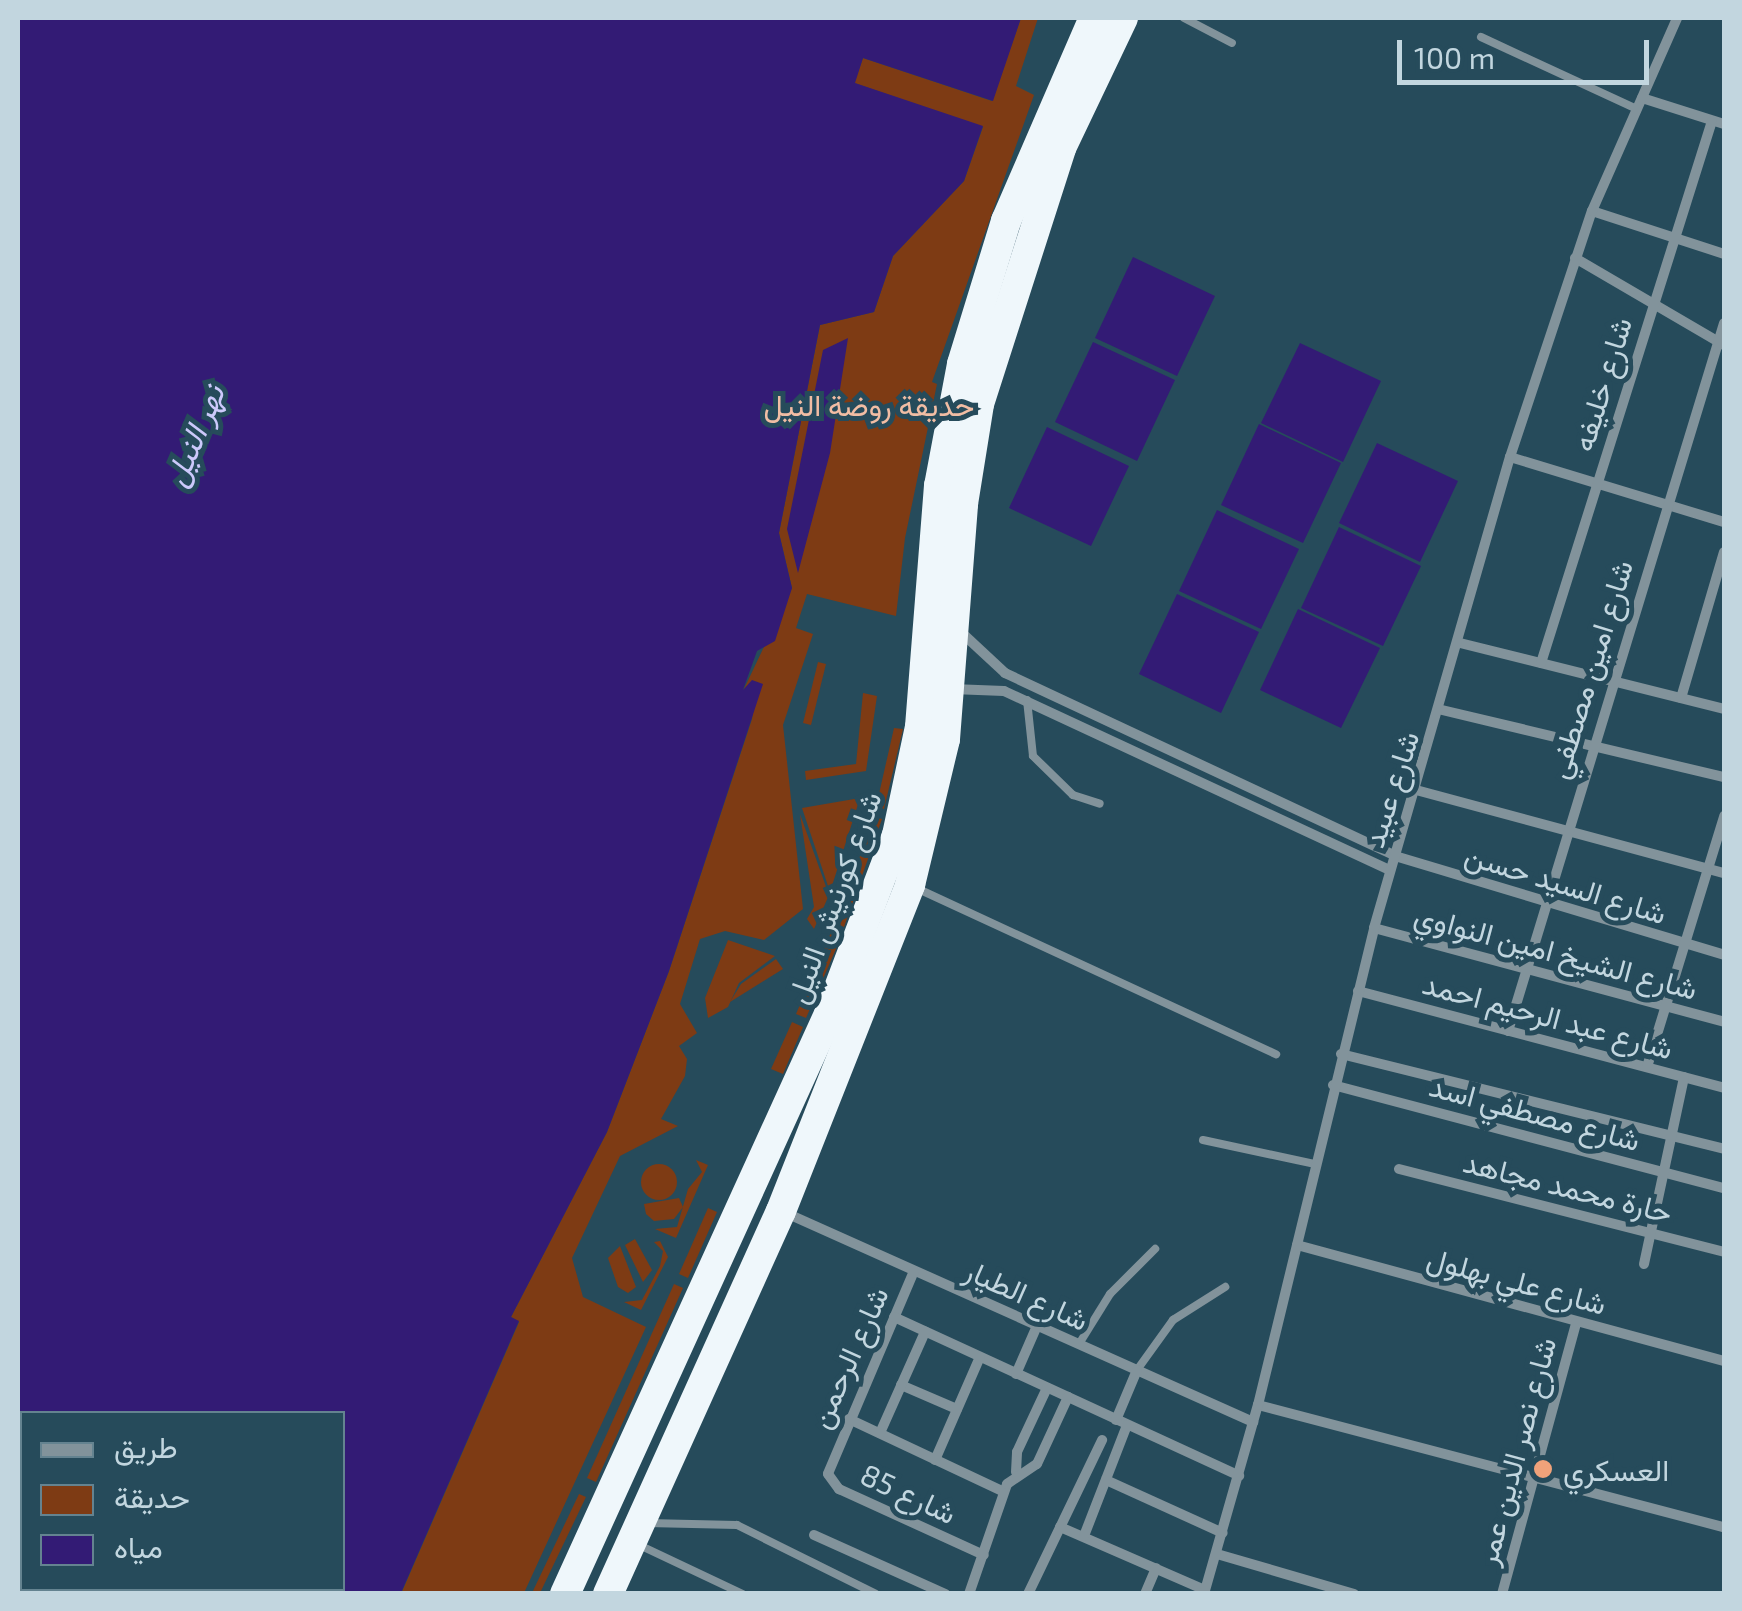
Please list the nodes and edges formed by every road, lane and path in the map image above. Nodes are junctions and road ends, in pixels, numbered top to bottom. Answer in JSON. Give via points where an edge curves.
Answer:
{"nodes":[{"id":1,"x":1077,"y":18,"type":"edge"},
{"id":2,"x":1094,"y":18,"type":"edge"},
{"id":3,"x":1123,"y":18,"type":"edge"},
{"id":4,"x":1184,"y":18,"type":"edge"},
{"id":5,"x":1677,"y":18,"type":"edge"},
{"id":6,"x":1480,"y":36,"type":"dead end"},
{"id":7,"x":1232,"y":42,"type":"dead end"},
{"id":8,"x":1072,"y":60,"type":"junction"},
{"id":9,"x":1640,"y":103,"type":"junction"},
{"id":10,"x":1718,"y":123,"type":"edge"},
{"id":11,"x":1592,"y":211,"type":"junction"},
{"id":12,"x":1674,"y":237,"type":"junction"},
{"id":13,"x":1724,"y":254,"type":"edge"},
{"id":14,"x":1575,"y":258,"type":"junction"},
{"id":15,"x":1652,"y":303,"type":"junction"},
{"id":16,"x":1724,"y":323,"type":"edge"},
{"id":17,"x":1721,"y":344,"type":"edge"},
{"id":18,"x":1510,"y":457,"type":"junction"},
{"id":19,"x":1596,"y":484,"type":"junction"},
{"id":20,"x":1665,"y":504,"type":"junction"},
{"id":21,"x":1724,"y":522,"type":"edge"},
{"id":22,"x":1724,"y":552,"type":"edge"},
{"id":23,"x":956,"y":624,"type":"junction"},
{"id":24,"x":1460,"y":643,"type":"junction"},
{"id":25,"x":1541,"y":663,"type":"junction"},
{"id":26,"x":1611,"y":681,"type":"junction"},
{"id":27,"x":951,"y":689,"type":"junction"},
{"id":28,"x":1681,"y":698,"type":"junction"},
{"id":29,"x":1026,"y":700,"type":"junction"},
{"id":30,"x":1724,"y":709,"type":"edge"},
{"id":31,"x":1442,"y":710,"type":"junction"},
{"id":32,"x":1592,"y":744,"type":"junction"},
{"id":33,"x":1724,"y":778,"type":"edge"},
{"id":34,"x":1416,"y":790,"type":"junction"},
{"id":35,"x":1100,"y":804,"type":"dead end"},
{"id":36,"x":1724,"y":816,"type":"edge"},
{"id":37,"x":1567,"y":832,"type":"junction"},
{"id":38,"x":1395,"y":856,"type":"junction"},
{"id":39,"x":1709,"y":869,"type":"junction"},
{"id":40,"x":1390,"y":870,"type":"junction"},
{"id":41,"x":1724,"y":874,"type":"edge"},
{"id":42,"x":910,"y":885,"type":"junction"},
{"id":43,"x":1544,"y":906,"type":"junction"},
{"id":44,"x":1374,"y":928,"type":"junction"},
{"id":45,"x":1684,"y":945,"type":"junction"},
{"id":46,"x":1724,"y":956,"type":"edge"},
{"id":47,"x":1525,"y":969,"type":"junction"},
{"id":48,"x":1358,"y":991,"type":"junction"},
{"id":49,"x":1666,"y":1006,"type":"junction"},
{"id":50,"x":1724,"y":1022,"type":"edge"},
{"id":51,"x":1508,"y":1031,"type":"junction"},
{"id":52,"x":1276,"y":1054,"type":"dead end"},
{"id":53,"x":1342,"y":1054,"type":"junction"},
{"id":54,"x":1647,"y":1068,"type":"junction"},
{"id":55,"x":1684,"y":1077,"type":"junction"},
{"id":56,"x":1333,"y":1084,"type":"junction"},
{"id":57,"x":1724,"y":1088,"type":"edge"},
{"id":58,"x":1672,"y":1136,"type":"junction"},
{"id":59,"x":1203,"y":1140,"type":"dead end"},
{"id":60,"x":1724,"y":1150,"type":"edge"},
{"id":61,"x":1315,"y":1164,"type":"junction"},
{"id":62,"x":1398,"y":1169,"type":"dead end"},
{"id":63,"x":1664,"y":1172,"type":"junction"},
{"id":64,"x":1724,"y":1188,"type":"edge"},
{"id":65,"x":781,"y":1211,"type":"junction"},
{"id":66,"x":1650,"y":1233,"type":"junction"},
{"id":67,"x":1297,"y":1245,"type":"junction"},
{"id":68,"x":1155,"y":1249,"type":"dead end"},
{"id":69,"x":1724,"y":1252,"type":"edge"},
{"id":70,"x":1644,"y":1264,"type":"dead end"},
{"id":71,"x":914,"y":1271,"type":"junction"},
{"id":72,"x":1225,"y":1288,"type":"dead end"},
{"id":73,"x":894,"y":1317,"type":"junction"},
{"id":74,"x":1576,"y":1322,"type":"junction"},
{"id":75,"x":1037,"y":1326,"type":"junction"},
{"id":76,"x":925,"y":1332,"type":"junction"},
{"id":77,"x":1079,"y":1344,"type":"junction"},
{"id":78,"x":980,"y":1357,"type":"junction"},
{"id":79,"x":1724,"y":1360,"type":"edge"},
{"id":80,"x":1137,"y":1370,"type":"junction"},
{"id":81,"x":1016,"y":1374,"type":"junction"},
{"id":82,"x":901,"y":1386,"type":"junction"},
{"id":83,"x":1046,"y":1388,"type":"junction"},
{"id":84,"x":1068,"y":1398,"type":"junction"},
{"id":85,"x":1258,"y":1405,"type":"junction"},
{"id":86,"x":957,"y":1409,"type":"junction"},
{"id":87,"x":849,"y":1418,"type":"junction"},
{"id":88,"x":1253,"y":1422,"type":"junction"},
{"id":89,"x":1122,"y":1423,"type":"junction"},
{"id":90,"x":643,"y":1428,"type":"junction"},
{"id":91,"x":880,"y":1433,"type":"junction"},
{"id":92,"x":1102,"y":1440,"type":"dead end"},
{"id":93,"x":675,"y":1445,"type":"junction"},
{"id":94,"x":934,"y":1460,"type":"junction"},
{"id":95,"x":829,"y":1464,"type":"joint"},
{"id":96,"x":1016,"y":1472,"type":"junction"},
{"id":97,"x":1239,"y":1476,"type":"junction"},
{"id":98,"x":1532,"y":1478,"type":"junction"},
{"id":99,"x":1106,"y":1480,"type":"junction"},
{"id":100,"x":1004,"y":1492,"type":"junction"},
{"id":101,"x":606,"y":1507,"type":"junction"},
{"id":102,"x":1060,"y":1526,"type":"junction"},
{"id":103,"x":1724,"y":1527,"type":"edge"},
{"id":104,"x":638,"y":1532,"type":"junction"},
{"id":105,"x":1223,"y":1533,"type":"junction"},
{"id":106,"x":814,"y":1535,"type":"dead end"},
{"id":107,"x":1084,"y":1536,"type":"junction"},
{"id":108,"x":1218,"y":1554,"type":"junction"},
{"id":109,"x":984,"y":1555,"type":"junction"},
{"id":110,"x":1156,"y":1568,"type":"junction"},
{"id":111,"x":1205,"y":1592,"type":"edge"},
{"id":112,"x":565,"y":1594,"type":"edge"},
{"id":113,"x":608,"y":1594,"type":"edge"},
{"id":114,"x":743,"y":1594,"type":"edge"},
{"id":115,"x":876,"y":1594,"type":"edge"},
{"id":116,"x":945,"y":1594,"type":"edge"},
{"id":117,"x":968,"y":1594,"type":"edge"},
{"id":118,"x":1028,"y":1594,"type":"edge"},
{"id":119,"x":1145,"y":1594,"type":"edge"},
{"id":120,"x":1354,"y":1594,"type":"edge"},
{"id":121,"x":1502,"y":1594,"type":"edge"}],
"edges":[{"from":1,"to":8,"type":"highway"},
{"from":2,"to":8,"type":"highway","name":"شارع كورنيش النيل"},
{"from":3,"to":23,"type":"highway","name":"شارع كورنيش النيل","via":[[1060,148],[992,355],[963,504]]},
{"from":4,"to":7,"type":"lane"},
{"from":5,"to":9,"type":"street","name":"شارع عبيد"},
{"from":6,"to":9,"type":"lane"},
{"from":8,"to":90,"type":"highway","name":"شارع كورنيش النيل","via":[[1006,221],[962,364],[939,486],[920,727],[897,835],[829,1014]]},
{"from":9,"to":10,"type":"street"},
{"from":9,"to":11,"type":"street","name":"شارع عبيد"},
{"from":10,"to":12,"type":"street","name":"شارع خليفه"},
{"from":11,"to":12,"type":"street"},
{"from":11,"to":14,"type":"street","name":"شارع عبيد"},
{"from":12,"to":13,"type":"street"},
{"from":12,"to":15,"type":"street","name":"شارع خليفه"},
{"from":14,"to":15,"type":"street"},
{"from":14,"to":18,"type":"street","name":"شارع عبيد"},
{"from":15,"to":17,"type":"street"},
{"from":15,"to":19,"type":"street","name":"شارع خليفه"},
{"from":16,"to":17,"type":"street","name":"شارع امين مصطفي"},
{"from":17,"to":20,"type":"street","name":"شارع امين مصطفي"},
{"from":18,"to":19,"type":"street"},
{"from":18,"to":24,"type":"street","name":"شارع عبيد"},
{"from":19,"to":20,"type":"street"},
{"from":19,"to":25,"type":"street","name":"شارع خليفه"},
{"from":20,"to":21,"type":"street"},
{"from":20,"to":26,"type":"street","name":"شارع امين مصطفي"},
{"from":22,"to":28,"type":"street"},
{"from":23,"to":27,"type":"highway","name":"شارع كورنيش النيل"},
{"from":23,"to":38,"type":"street","name":"شارع السيد حسن","via":[[1005,673]]},
{"from":24,"to":25,"type":"street"},
{"from":24,"to":31,"type":"street","name":"شارع عبيد"},
{"from":25,"to":26,"type":"street"},
{"from":26,"to":28,"type":"street"},
{"from":26,"to":32,"type":"street","name":"شارع امين مصطفي"},
{"from":27,"to":29,"type":"street","via":[[987,686]]},
{"from":27,"to":42,"type":"highway","name":"شارع كورنيش النيل"},
{"from":28,"to":30,"type":"street"},
{"from":29,"to":35,"type":"lane","via":[[1025,729],[1034,756],[1061,787]]},
{"from":29,"to":40,"type":"street"},
{"from":31,"to":32,"type":"street"},
{"from":31,"to":34,"type":"street","name":"شارع عبيد"},
{"from":32,"to":33,"type":"street"},
{"from":32,"to":37,"type":"street","name":"شارع امين مصطفي"},
{"from":34,"to":37,"type":"street"},
{"from":34,"to":38,"type":"street","name":"شارع عبيد"},
{"from":36,"to":39,"type":"street"},
{"from":37,"to":39,"type":"street"},
{"from":37,"to":43,"type":"street","name":"شارع امين مصطفي"},
{"from":38,"to":40,"type":"street","name":"شارع عبيد"},
{"from":38,"to":43,"type":"street","name":"شارع السيد حسن"},
{"from":39,"to":41,"type":"street"},
{"from":39,"to":45,"type":"street"},
{"from":40,"to":44,"type":"street","name":"شارع عبيد"},
{"from":42,"to":52,"type":"lane"},
{"from":42,"to":65,"type":"highway","name":"شارع كورنيش النيل"},
{"from":43,"to":45,"type":"street","name":"شارع السيد حسن"},
{"from":43,"to":47,"type":"street","name":"شارع امين مصطفي"},
{"from":44,"to":47,"type":"street","name":"شارع الشيخ امين النواوي"},
{"from":44,"to":48,"type":"street","name":"شارع عبيد"},
{"from":45,"to":46,"type":"street","name":"شارع السيد حسن"},
{"from":45,"to":49,"type":"street"},
{"from":47,"to":49,"type":"street","name":"شارع الشيخ امين النواوي"},
{"from":47,"to":51,"type":"street","name":"شارع امين مصطفي"},
{"from":48,"to":51,"type":"street","name":"شارع عبد الرحيم احمد"},
{"from":48,"to":53,"type":"street","name":"شارع عبيد"},
{"from":49,"to":50,"type":"street","name":"شارع الشيخ امين النواوي"},
{"from":49,"to":54,"type":"street"},
{"from":51,"to":54,"type":"street","name":"شارع عبد الرحيم احمد"},
{"from":53,"to":56,"type":"street","name":"شارع عبيد"},
{"from":53,"to":58,"type":"street"},
{"from":54,"to":55,"type":"street","name":"شارع عبد الرحيم احمد"},
{"from":55,"to":57,"type":"street","name":"شارع عبد الرحيم احمد"},
{"from":55,"to":58,"type":"street"},
{"from":56,"to":61,"type":"street","name":"شارع عبيد"},
{"from":56,"to":63,"type":"street","name":"شارع مصطفي اسد"},
{"from":58,"to":60,"type":"street"},
{"from":58,"to":63,"type":"street"},
{"from":59,"to":61,"type":"lane"},
{"from":61,"to":67,"type":"street","name":"شارع عبيد"},
{"from":62,"to":66,"type":"street","name":"حارة محمد مجاهد"},
{"from":63,"to":64,"type":"street","name":"شارع مصطفي اسد"},
{"from":63,"to":66,"type":"street"},
{"from":65,"to":71,"type":"street","name":"شارع الطيار"},
{"from":65,"to":93,"type":"highway","name":"شارع كورنيش النيل"},
{"from":66,"to":69,"type":"street","name":"حارة محمد مجاهد"},
{"from":66,"to":70,"type":"street"},
{"from":67,"to":74,"type":"street","name":"شارع علي بهلول"},
{"from":67,"to":85,"type":"street","name":"شارع عبيد"},
{"from":68,"to":77,"type":"lane","via":[[1110,1294]]},
{"from":71,"to":73,"type":"street","name":"شارع الرحمن"},
{"from":71,"to":75,"type":"street","name":"شارع الطيار"},
{"from":72,"to":80,"type":"lane","via":[[1173,1320]]},
{"from":73,"to":76,"type":"street"},
{"from":73,"to":87,"type":"street","name":"شارع الرحمن"},
{"from":74,"to":79,"type":"street","name":"شارع علي بهلول"},
{"from":74,"to":98,"type":"street","name":"شارع نصر الدين عمر"},
{"from":75,"to":77,"type":"street","name":"شارع الطيار"},
{"from":75,"to":81,"type":"street"},
{"from":76,"to":78,"type":"street"},
{"from":76,"to":82,"type":"street"},
{"from":77,"to":80,"type":"street","name":"شارع الطيار"},
{"from":78,"to":81,"type":"street"},
{"from":78,"to":86,"type":"street"},
{"from":80,"to":88,"type":"street","name":"شارع الطيار"},
{"from":80,"to":89,"type":"street"},
{"from":81,"to":83,"type":"street"},
{"from":82,"to":86,"type":"street"},
{"from":82,"to":91,"type":"street"},
{"from":83,"to":84,"type":"street"},
{"from":83,"to":96,"type":"street","via":[[1017,1452]]},
{"from":84,"to":89,"type":"street"},
{"from":84,"to":96,"type":"street","via":[[1037,1464]]},
{"from":85,"to":88,"type":"street","name":"شارع عبيد"},
{"from":85,"to":98,"type":"street"},
{"from":86,"to":94,"type":"street"},
{"from":87,"to":91,"type":"street"},
{"from":87,"to":95,"type":"street","name":"شارع الرحمن"},
{"from":88,"to":97,"type":"street","name":"شارع عبيد"},
{"from":89,"to":97,"type":"street"},
{"from":89,"to":99,"type":"street"},
{"from":90,"to":93,"type":"highway","via":[[649,1446]]},
{"from":90,"to":101,"type":"highway","name":"شارع كورنيش النيل"},
{"from":91,"to":94,"type":"street"},
{"from":92,"to":102,"type":"street"},
{"from":93,"to":104,"type":"highway","name":"شارع كورنيش النيل"},
{"from":94,"to":100,"type":"street"},
{"from":95,"to":109,"type":"street","name":"شارع 85","via":[[839,1489]]},
{"from":96,"to":100,"type":"street"},
{"from":97,"to":105,"type":"street","name":"شارع عبيد"},
{"from":98,"to":103,"type":"street"},
{"from":98,"to":121,"type":"street","name":"شارع نصر الدين عمر"},
{"from":99,"to":105,"type":"street"},
{"from":99,"to":107,"type":"street"},
{"from":100,"to":109,"type":"street"},
{"from":101,"to":104,"type":"highway","via":[[632,1508]]},
{"from":101,"to":112,"type":"highway","name":"شارع كورنيش النيل"},
{"from":102,"to":107,"type":"street"},
{"from":102,"to":118,"type":"street"},
{"from":104,"to":113,"type":"highway","name":"شارع كورنيش النيل"},
{"from":104,"to":114,"type":"lane"},
{"from":104,"to":115,"type":"lane","via":[[737,1525]]},
{"from":105,"to":108,"type":"street","name":"شارع عبيد"},
{"from":106,"to":116,"type":"street"},
{"from":107,"to":110,"type":"street"},
{"from":108,"to":111,"type":"street","name":"شارع عبيد"},
{"from":108,"to":120,"type":"street"},
{"from":109,"to":117,"type":"street"},
{"from":110,"to":111,"type":"street"},
{"from":110,"to":119,"type":"street"}]}
